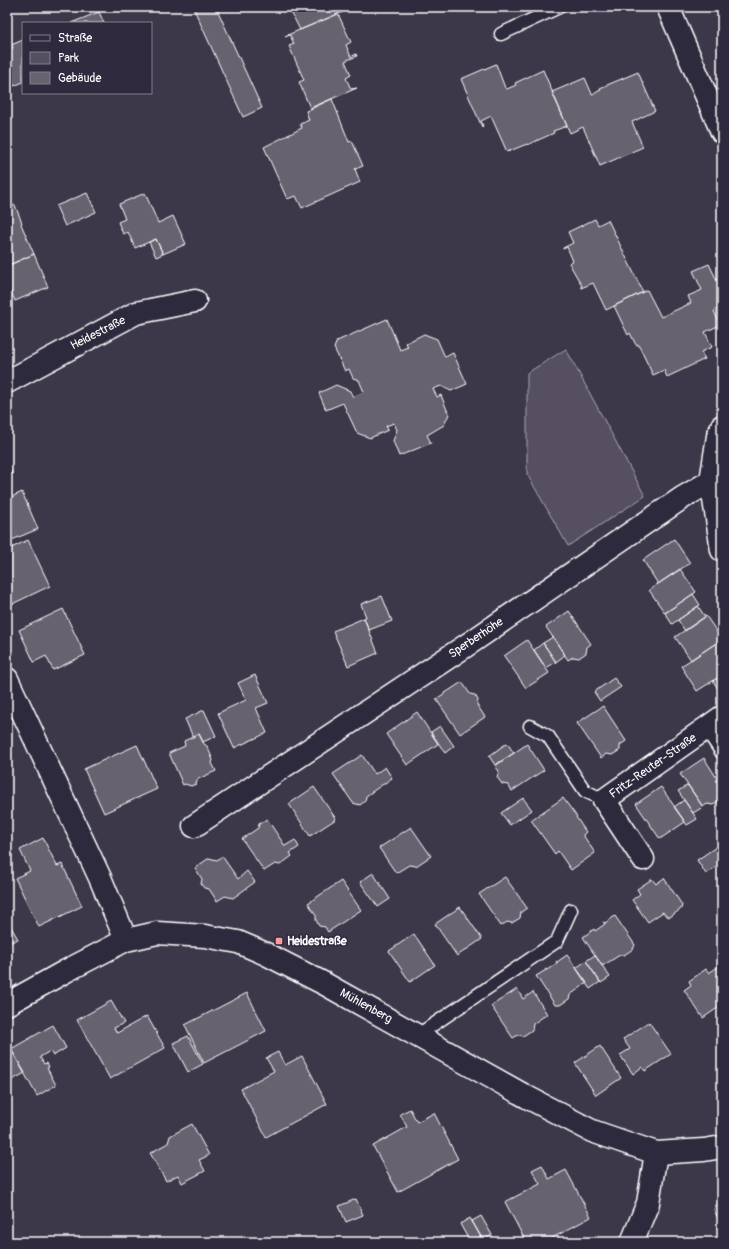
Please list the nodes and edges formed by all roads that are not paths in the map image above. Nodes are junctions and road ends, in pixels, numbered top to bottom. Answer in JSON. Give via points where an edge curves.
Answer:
{"nodes":[{"id":1,"x":559,"y":7,"type":"edge"},
{"id":2,"x":668,"y":7,"type":"edge"},
{"id":3,"x":501,"y":34,"type":"dead end"},
{"id":4,"x":722,"y":132,"type":"edge"},
{"id":5,"x":194,"y":301,"type":"dead end"},
{"id":6,"x":7,"y":382,"type":"edge"},
{"id":7,"x":722,"y":426,"type":"edge"},
{"id":8,"x":710,"y":481,"type":"junction"},
{"id":9,"x":722,"y":550,"type":"edge"},
{"id":10,"x":7,"y":679,"type":"edge"},
{"id":11,"x":714,"y":723,"type":"edge"},
{"id":12,"x":530,"y":726,"type":"dead end"},
{"id":13,"x":722,"y":753,"type":"edge"},
{"id":14,"x":604,"y":800,"type":"junction"},
{"id":15,"x":194,"y":826,"type":"dead end"},
{"id":16,"x":643,"y":859,"type":"dead end"},
{"id":17,"x":571,"y":910,"type":"dead end"},
{"id":18,"x":126,"y":940,"type":"junction"},
{"id":19,"x":7,"y":1004,"type":"edge"},
{"id":20,"x":418,"y":1035,"type":"junction"},
{"id":21,"x":722,"y":1147,"type":"edge"},
{"id":22,"x":656,"y":1153,"type":"junction"},
{"id":23,"x":632,"y":1242,"type":"edge"}],
"edges":[{"from":1,"to":3,"type":"lane"},
{"from":2,"to":4,"type":"street"},
{"from":5,"to":6,"type":"street","name":"Heidestraße","via":[[136,314]]},
{"from":7,"to":8,"type":"street"},
{"from":8,"to":9,"type":"street"},
{"from":8,"to":15,"type":"street","name":"Sperberhöhe"},
{"from":10,"to":18,"type":"street","via":[[101,880]]},
{"from":11,"to":13,"type":"lane"},
{"from":11,"to":14,"type":"street","name":"Fritz-Reuter-Straße"},
{"from":12,"to":14,"type":"lane","name":"Fritz-Reuter-Straße","via":[[548,736],[585,791]]},
{"from":14,"to":16,"type":"street","name":"Fritz-Reuter-Straße"},
{"from":17,"to":20,"type":"lane","via":[[557,941]]},
{"from":18,"to":19,"type":"street","name":"Mühlenberg"},
{"from":18,"to":20,"type":"street","name":"Mühlenberg","via":[[157,933],[205,936],[238,942],[325,984]]},
{"from":20,"to":22,"type":"street","name":"Mühlenberg","via":[[592,1131]]},
{"from":21,"to":22,"type":"street","name":"Mühlenberg"},
{"from":22,"to":23,"type":"street","via":[[648,1203]]}]}
